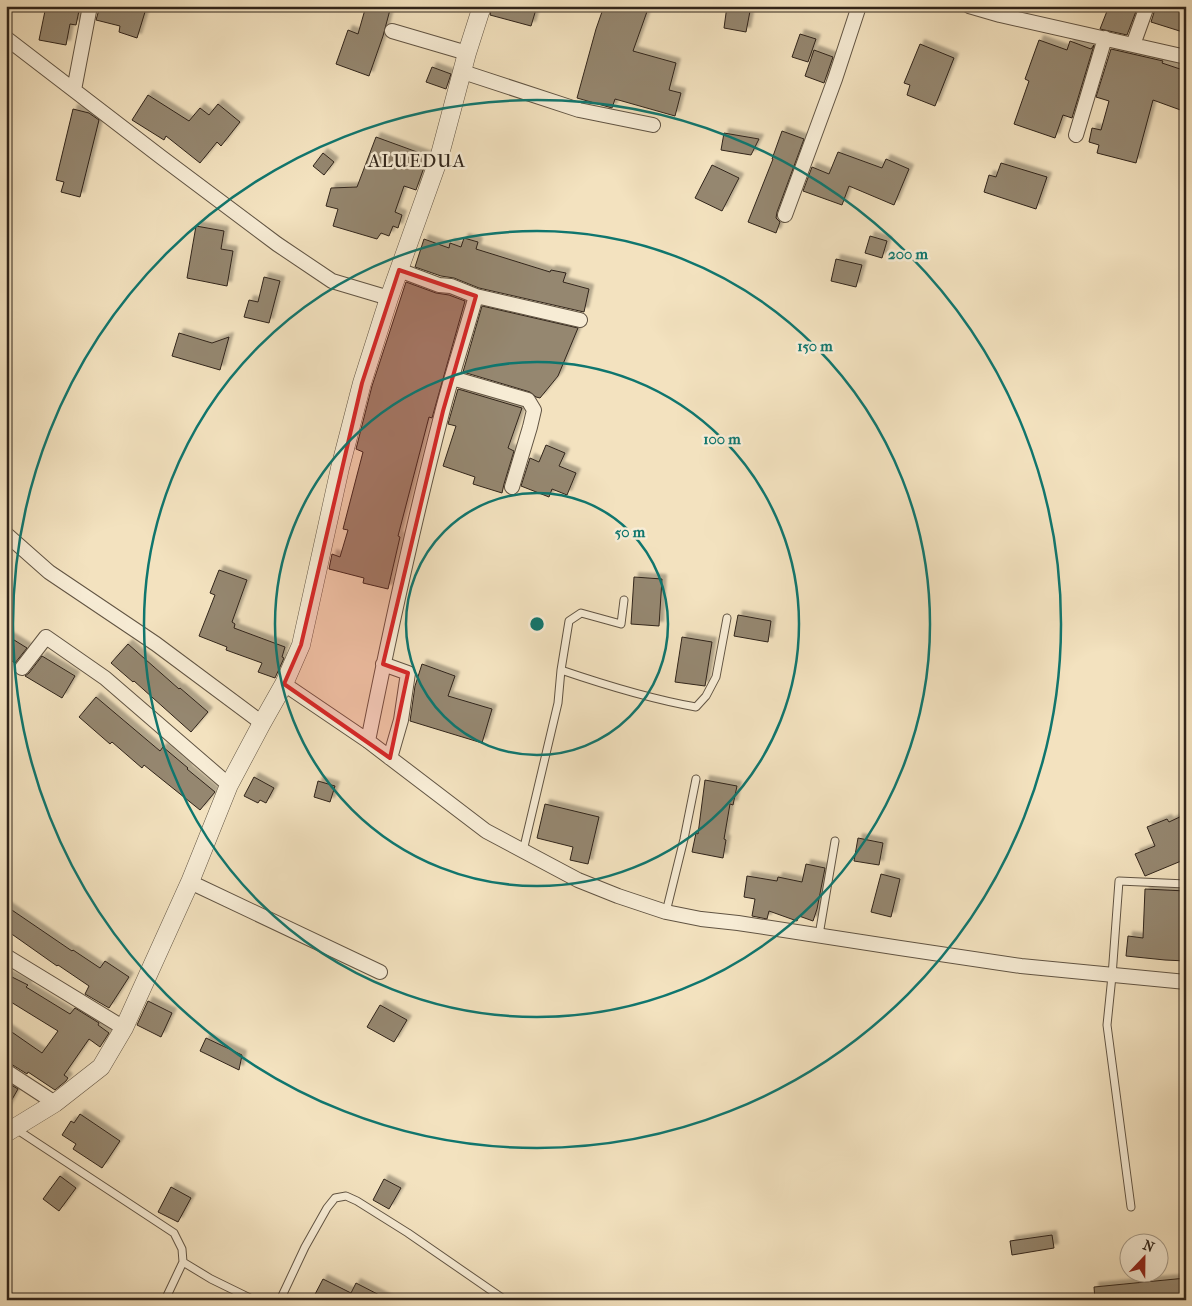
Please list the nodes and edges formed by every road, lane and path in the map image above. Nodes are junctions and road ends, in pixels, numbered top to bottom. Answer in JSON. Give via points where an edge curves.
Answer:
{"nodes":[{"id":1,"x":90,"y":6,"type":"edge"},
{"id":2,"x":482,"y":6,"type":"edge"},
{"id":3,"x":859,"y":6,"type":"edge"},
{"id":4,"x":969,"y":6,"type":"edge"},
{"id":5,"x":1147,"y":6,"type":"edge"},
{"id":6,"x":392,"y":31,"type":"dead end"},
{"id":7,"x":6,"y":38,"type":"edge"},
{"id":8,"x":1105,"y":38,"type":"junction"},
{"id":9,"x":1133,"y":45,"type":"junction"},
{"id":10,"x":468,"y":53,"type":"junction"},
{"id":11,"x":1186,"y":57,"type":"edge"},
{"id":12,"x":463,"y":72,"type":"junction"},
{"id":13,"x":74,"y":90,"type":"junction"},
{"id":14,"x":654,"y":125,"type":"dead end"},
{"id":15,"x":1076,"y":135,"type":"dead end"},
{"id":16,"x":785,"y":215,"type":"dead end"},
{"id":17,"x":399,"y":270,"type":"junction"},
{"id":18,"x":476,"y":296,"type":"junction"},
{"id":19,"x":389,"y":298,"type":"junction"},
{"id":20,"x":580,"y":320,"type":"dead end"},
{"id":21,"x":452,"y":378,"type":"junction"},
{"id":22,"x":512,"y":487,"type":"dead end"},
{"id":23,"x":6,"y":534,"type":"edge"},
{"id":24,"x":624,"y":600,"type":"dead end"},
{"id":25,"x":727,"y":618,"type":"dead end"},
{"id":26,"x":383,"y":664,"type":"junction"},
{"id":27,"x":22,"y":668,"type":"dead end"},
{"id":28,"x":561,"y":670,"type":"junction"},
{"id":29,"x":284,"y":684,"type":"junction"},
{"id":30,"x":262,"y":723,"type":"junction"},
{"id":31,"x":368,"y":741,"type":"junction"},
{"id":32,"x":390,"y":758,"type":"junction"},
{"id":33,"x":696,"y":779,"type":"dead end"},
{"id":34,"x":229,"y":785,"type":"junction"},
{"id":35,"x":835,"y":842,"type":"dead end"},
{"id":36,"x":522,"y":851,"type":"junction"},
{"id":37,"x":190,"y":882,"type":"junction"},
{"id":38,"x":1186,"y":884,"type":"edge"},
{"id":39,"x":666,"y":912,"type":"junction"},
{"id":40,"x":819,"y":935,"type":"junction"},
{"id":41,"x":6,"y":956,"type":"edge"},
{"id":42,"x":380,"y":972,"type":"dead end"},
{"id":43,"x":1112,"y":976,"type":"junction"},
{"id":44,"x":1186,"y":982,"type":"edge"},
{"id":45,"x":124,"y":1028,"type":"junction"},
{"id":46,"x":6,"y":1071,"type":"edge"},
{"id":47,"x":55,"y":1103,"type":"junction"},
{"id":48,"x":10,"y":1130,"type":"edge"},
{"id":49,"x":1130,"y":1207,"type":"dead end"},
{"id":50,"x":183,"y":1262,"type":"junction"},
{"id":51,"x":165,"y":1300,"type":"edge"},
{"id":52,"x":254,"y":1300,"type":"edge"},
{"id":53,"x":278,"y":1300,"type":"edge"},
{"id":54,"x":504,"y":1300,"type":"edge"}],
"edges":[{"from":1,"to":13,"type":"street"},
{"from":2,"to":10,"type":"street"},
{"from":3,"to":16,"type":"street"},
{"from":4,"to":8,"type":"street"},
{"from":5,"to":9,"type":"street"},
{"from":6,"to":10,"type":"street"},
{"from":7,"to":13,"type":"street"},
{"from":8,"to":9,"type":"street"},
{"from":8,"to":15,"type":"street"},
{"from":9,"to":11,"type":"street"},
{"from":10,"to":12,"type":"street"},
{"from":12,"to":14,"type":"street","via":[[579,110]]},
{"from":12,"to":17,"type":"street","via":[[439,158]]},
{"from":13,"to":19,"type":"street","via":[[277,244],[332,281]]},
{"from":17,"to":18,"type":"street"},
{"from":17,"to":19,"type":"street"},
{"from":18,"to":20,"type":"street"},
{"from":18,"to":21,"type":"street"},
{"from":19,"to":29,"type":"street","via":[[340,468],[301,645]]},
{"from":21,"to":22,"type":"street","via":[[528,400],[534,410]]},
{"from":21,"to":26,"type":"street"},
{"from":23,"to":30,"type":"street","via":[[49,572],[156,644]]},
{"from":24,"to":28,"type":"lane","via":[[621,624],[581,613],[569,621]]},
{"from":25,"to":28,"type":"lane","via":[[716,677],[696,707],[666,702]]},
{"from":26,"to":31,"type":"street"},
{"from":26,"to":32,"type":"street","via":[[408,673],[401,720]]},
{"from":27,"to":34,"type":"street","via":[[46,637],[105,678]]},
{"from":28,"to":36,"type":"lane","via":[[558,703]]},
{"from":29,"to":30,"type":"street"},
{"from":29,"to":31,"type":"street"},
{"from":30,"to":34,"type":"street"},
{"from":31,"to":32,"type":"street"},
{"from":32,"to":36,"type":"street","via":[[486,831]]},
{"from":33,"to":39,"type":"lane"},
{"from":34,"to":37,"type":"street"},
{"from":35,"to":40,"type":"lane"},
{"from":36,"to":39,"type":"street","via":[[578,880]]},
{"from":37,"to":42,"type":"street"},
{"from":37,"to":45,"type":"street"},
{"from":38,"to":43,"type":"lane","via":[[1119,881]]},
{"from":39,"to":40,"type":"street"},
{"from":40,"to":43,"type":"street"},
{"from":41,"to":45,"type":"street"},
{"from":43,"to":44,"type":"street"},
{"from":43,"to":49,"type":"lane","via":[[1107,1025]]},
{"from":45,"to":47,"type":"street","via":[[101,1067]]},
{"from":46,"to":47,"type":"street"},
{"from":47,"to":48,"type":"street"},
{"from":48,"to":50,"type":"lane","via":[[174,1233],[182,1248]]},
{"from":50,"to":51,"type":"lane"},
{"from":50,"to":52,"type":"lane"},
{"from":53,"to":54,"type":"lane","via":[[326,1208],[335,1198],[346,1196],[408,1233]]}]}
